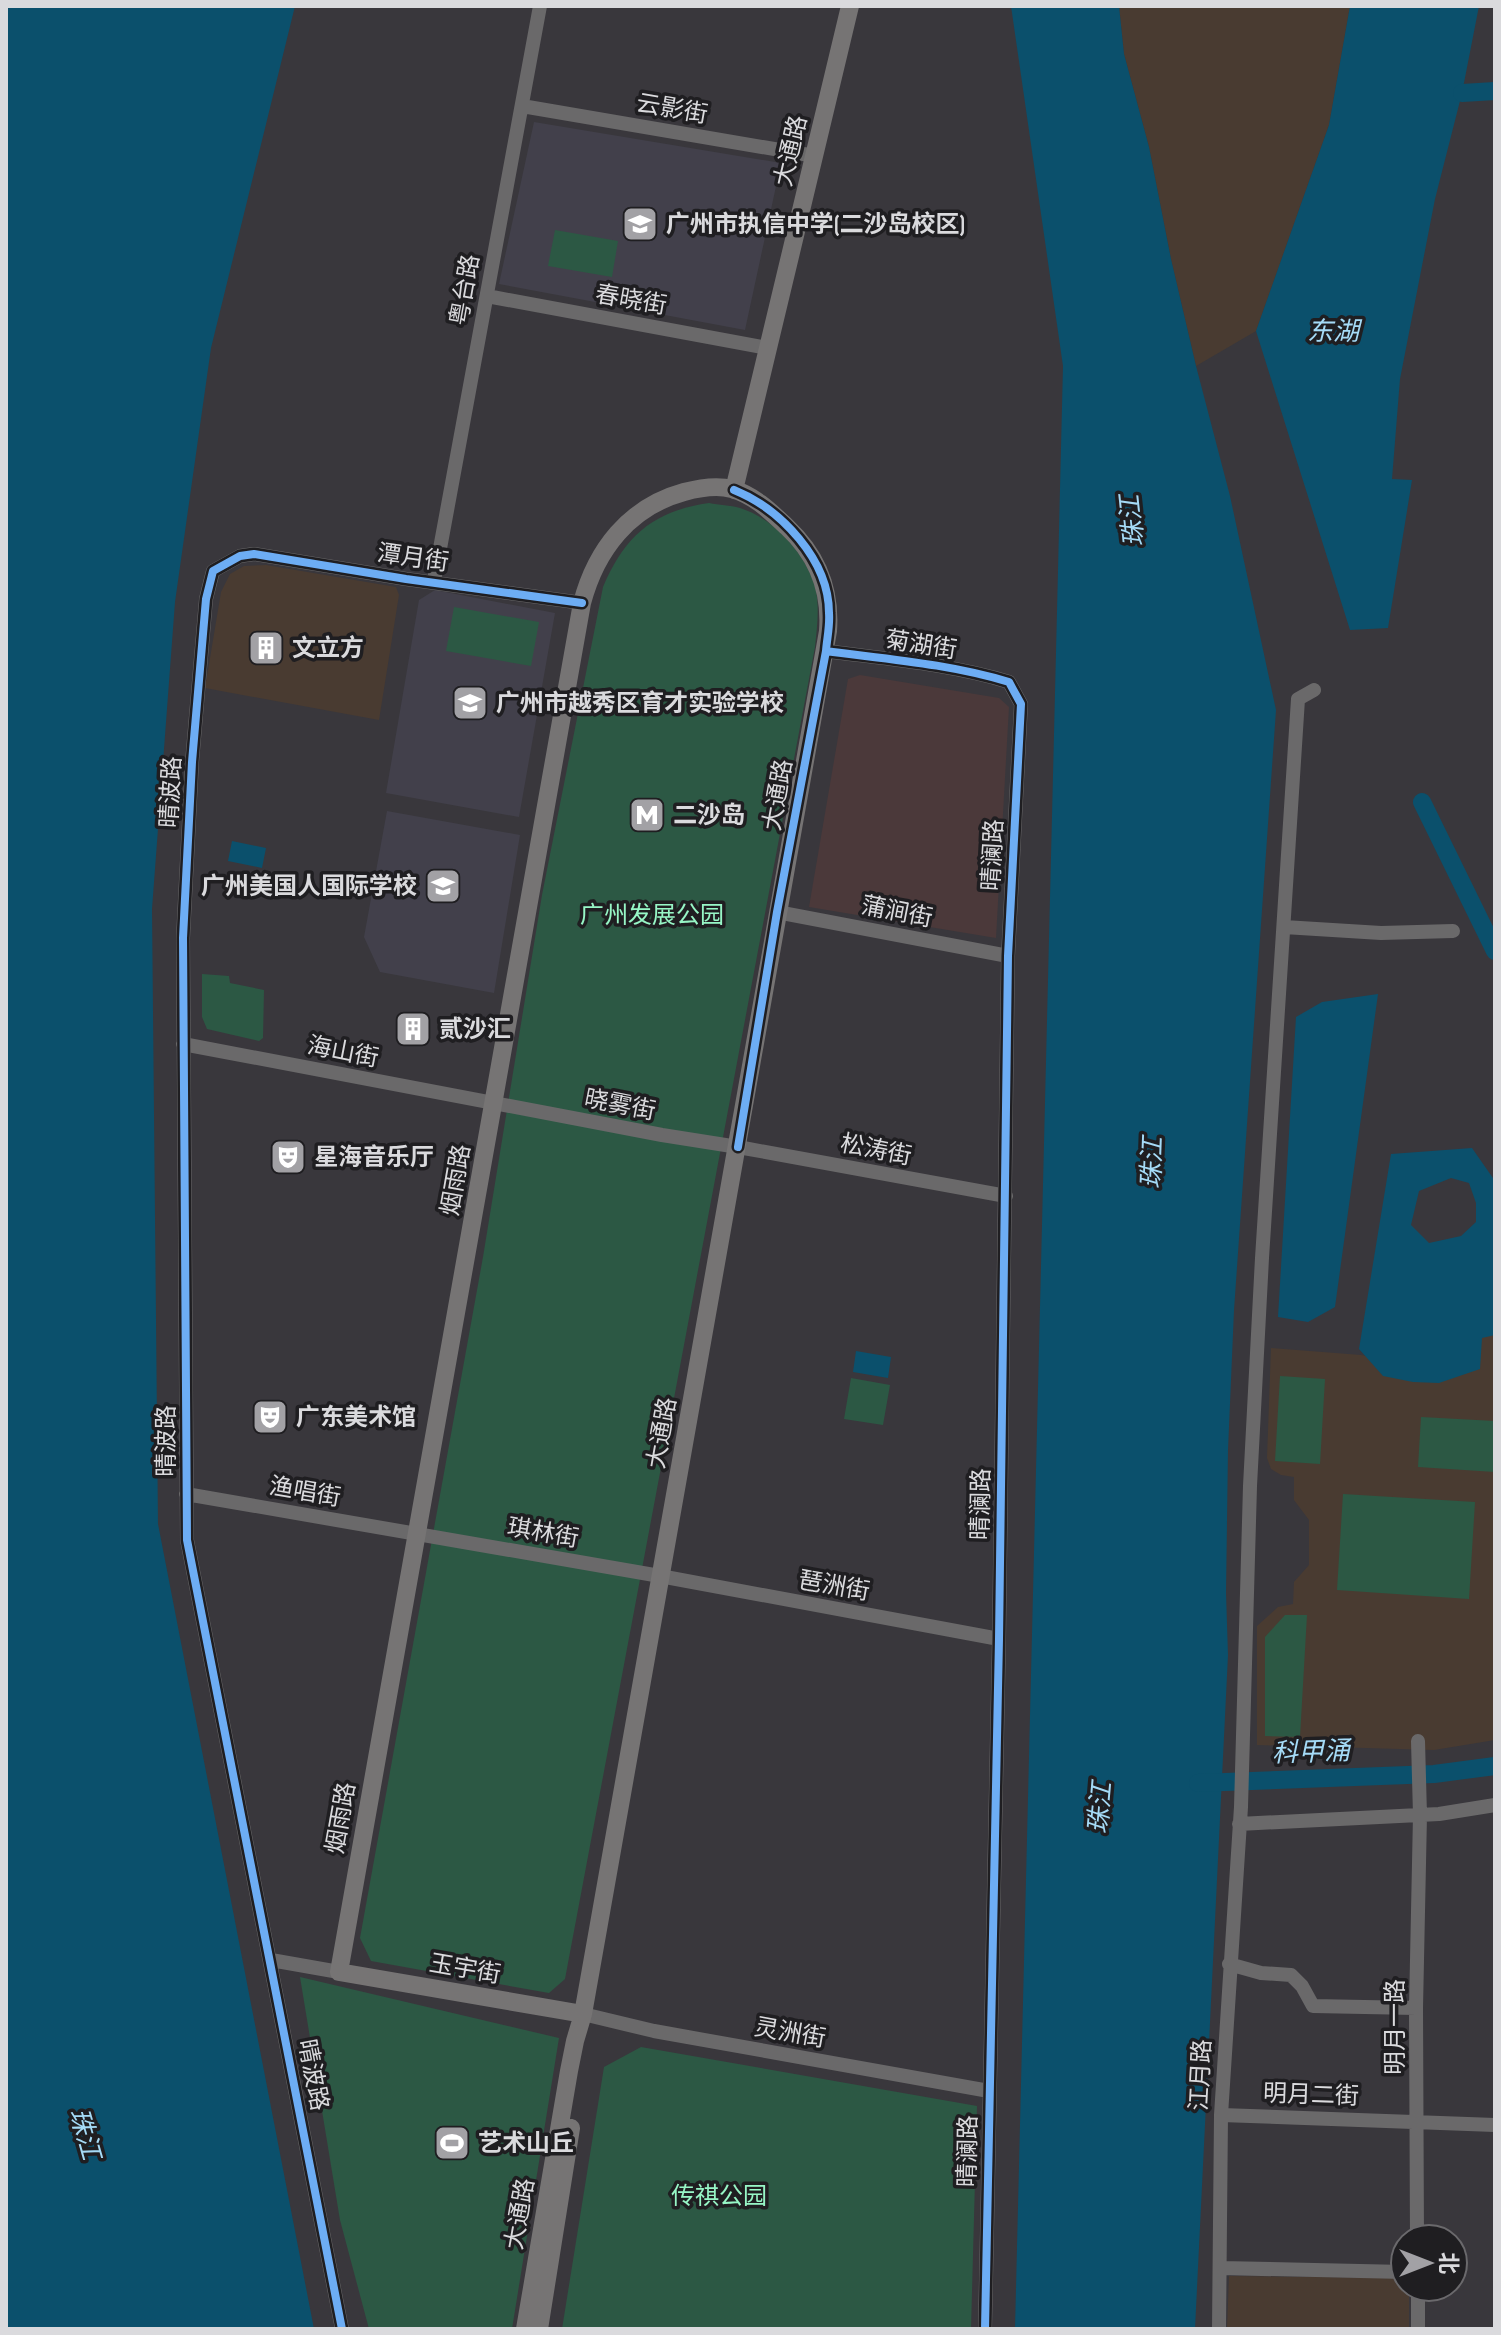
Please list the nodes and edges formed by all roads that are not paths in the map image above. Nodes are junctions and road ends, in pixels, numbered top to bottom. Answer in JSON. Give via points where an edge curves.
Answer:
{"nodes":[{"id":1,"x":540,"y":6,"type":"edge"},
{"id":2,"x":838,"y":6,"type":"edge"},
{"id":3,"x":850,"y":6,"type":"edge"},
{"id":4,"x":522,"y":106,"type":"junction"},
{"id":5,"x":809,"y":155,"type":"junction"},
{"id":6,"x":487,"y":296,"type":"junction"},
{"id":7,"x":763,"y":347,"type":"junction"},
{"id":8,"x":728,"y":489,"type":"junction"},
{"id":9,"x":240,"y":556,"type":"joint"},
{"id":10,"x":434,"y":581,"type":"junction"},
{"id":11,"x":582,"y":603,"type":"junction"},
{"id":12,"x":826,"y":651,"type":"junction"},
{"id":13,"x":1009,"y":682,"type":"joint"},
{"id":14,"x":1314,"y":690,"type":"dead end"},
{"id":15,"x":777,"y":912,"type":"junction"},
{"id":16,"x":1284,"y":927,"type":"junction"},
{"id":17,"x":1453,"y":931,"type":"dead end"},
{"id":18,"x":1008,"y":956,"type":"junction"},
{"id":19,"x":183,"y":1044,"type":"junction"},
{"id":20,"x":494,"y":1103,"type":"junction"},
{"id":21,"x":738,"y":1147,"type":"junction"},
{"id":22,"x":1006,"y":1196,"type":"junction"},
{"id":23,"x":186,"y":1494,"type":"junction"},
{"id":24,"x":417,"y":1533,"type":"junction"},
{"id":25,"x":660,"y":1576,"type":"junction"},
{"id":26,"x":999,"y":1639,"type":"junction"},
{"id":27,"x":1418,"y":1741,"type":"dead end"},
{"id":28,"x":1495,"y":1805,"type":"edge"},
{"id":29,"x":1420,"y":1815,"type":"junction"},
{"id":30,"x":1239,"y":1824,"type":"junction"},
{"id":31,"x":271,"y":1960,"type":"junction"},
{"id":32,"x":1229,"y":1964,"type":"junction"},
{"id":33,"x":339,"y":1972,"type":"junction"},
{"id":34,"x":1416,"y":2008,"type":"junction"},
{"id":35,"x":583,"y":2014,"type":"junction"},
{"id":36,"x":989,"y":2091,"type":"junction"},
{"id":37,"x":1221,"y":2115,"type":"junction"},
{"id":38,"x":1416,"y":2121,"type":"junction"},
{"id":39,"x":1495,"y":2125,"type":"edge"},
{"id":40,"x":1417,"y":2223,"type":"edge"},
{"id":41,"x":1220,"y":2268,"type":"junction"},
{"id":42,"x":1389,"y":2272,"type":"edge"},
{"id":43,"x":1418,"y":2303,"type":"edge"},
{"id":44,"x":342,"y":2329,"type":"edge"},
{"id":45,"x":525,"y":2329,"type":"edge"},
{"id":46,"x":539,"y":2329,"type":"edge"},
{"id":47,"x":985,"y":2329,"type":"edge"},
{"id":48,"x":1219,"y":2329,"type":"edge"},
{"id":49,"x":1418,"y":2329,"type":"edge"}],
"edges":[{"from":1,"to":4,"type":"street","name":"粤台路"},
{"from":2,"to":5,"type":"main road","name":"大通路"},
{"from":3,"to":5,"type":"main road","name":"大通路"},
{"from":4,"to":5,"type":"street","name":"云影街"},
{"from":4,"to":6,"type":"street","name":"粤台路"},
{"from":5,"to":7,"type":"main road","name":"大通路"},
{"from":6,"to":7,"type":"street","name":"春晓街"},
{"from":6,"to":10,"type":"street","name":"粤台路"},
{"from":7,"to":8,"type":"main road","name":"大通路"},
{"from":8,"to":11,"type":"main road","name":"烟雨路","via":[[676,495],[636,514],[602,552]]},
{"from":8,"to":12,"type":"main road","name":"大通路","via":[[772,513],[813,557],[828,597]]},
{"from":9,"to":10,"type":"street","name":"潭月街"},
{"from":9,"to":19,"type":"street","name":"晴波路","via":[[213,571],[206,599],[191,777]]},
{"from":10,"to":11,"type":"street","name":"潭月街"},
{"from":11,"to":20,"type":"main road","name":"烟雨路"},
{"from":12,"to":13,"type":"street","name":"菊湖街"},
{"from":12,"to":15,"type":"main road","name":"大通路"},
{"from":13,"to":18,"type":"street","name":"晴澜路","via":[[1021,704]]},
{"from":14,"to":16,"type":"street","name":"江月路","via":[[1298,699]]},
{"from":15,"to":18,"type":"street","name":"蒲涧街"},
{"from":15,"to":21,"type":"main road","name":"大通路"},
{"from":16,"to":17,"type":"street"},
{"from":16,"to":30,"type":"street","name":"江月路","via":[[1255,1384]]},
{"from":18,"to":22,"type":"street","name":"晴澜路"},
{"from":19,"to":20,"type":"street","name":"海山街"},
{"from":19,"to":23,"type":"street","name":"晴波路"},
{"from":20,"to":21,"type":"street","name":"晓雾街"},
{"from":20,"to":24,"type":"main road","name":"烟雨路"},
{"from":21,"to":22,"type":"street","name":"松涛街"},
{"from":21,"to":25,"type":"main road","name":"大通路"},
{"from":22,"to":26,"type":"street","name":"晴澜路"},
{"from":23,"to":24,"type":"street","name":"渔唱街"},
{"from":23,"to":31,"type":"street","name":"晴波路","via":[[187,1540]]},
{"from":24,"to":25,"type":"street","name":"琪林街"},
{"from":24,"to":33,"type":"main road","name":"烟雨路"},
{"from":25,"to":26,"type":"street","name":"琶洲街"},
{"from":25,"to":35,"type":"main road","name":"大通路"},
{"from":26,"to":36,"type":"street","name":"晴澜路"},
{"from":27,"to":29,"type":"street","name":"明月一路"},
{"from":28,"to":29,"type":"street"},
{"from":29,"to":30,"type":"street"},
{"from":29,"to":34,"type":"street","name":"明月一路"},
{"from":30,"to":32,"type":"street","name":"江月路"},
{"from":31,"to":33,"type":"street"},
{"from":31,"to":44,"type":"street","name":"晴波路"},
{"from":32,"to":34,"type":"street","via":[[1291,1975],[1313,2006]]},
{"from":32,"to":37,"type":"street","name":"江月路"},
{"from":33,"to":35,"type":"main road","name":"玉宇街"},
{"from":34,"to":38,"type":"street","name":"明月一路"},
{"from":35,"to":36,"type":"street","name":"灵洲街"},
{"from":35,"to":45,"type":"main road","name":"大通路"},
{"from":35,"to":46,"type":"main road","name":"大通路","via":[[585,2042]]},
{"from":36,"to":47,"type":"street","name":"晴澜路"},
{"from":37,"to":38,"type":"street","name":"明月二街"},
{"from":37,"to":41,"type":"street","name":"江月路"},
{"from":38,"to":39,"type":"street","name":"明月二街"},
{"from":38,"to":40,"type":"street","name":"明月一路"},
{"from":41,"to":42,"type":"street"},
{"from":41,"to":48,"type":"street","name":"江月路"},
{"from":43,"to":49,"type":"street"}]}
